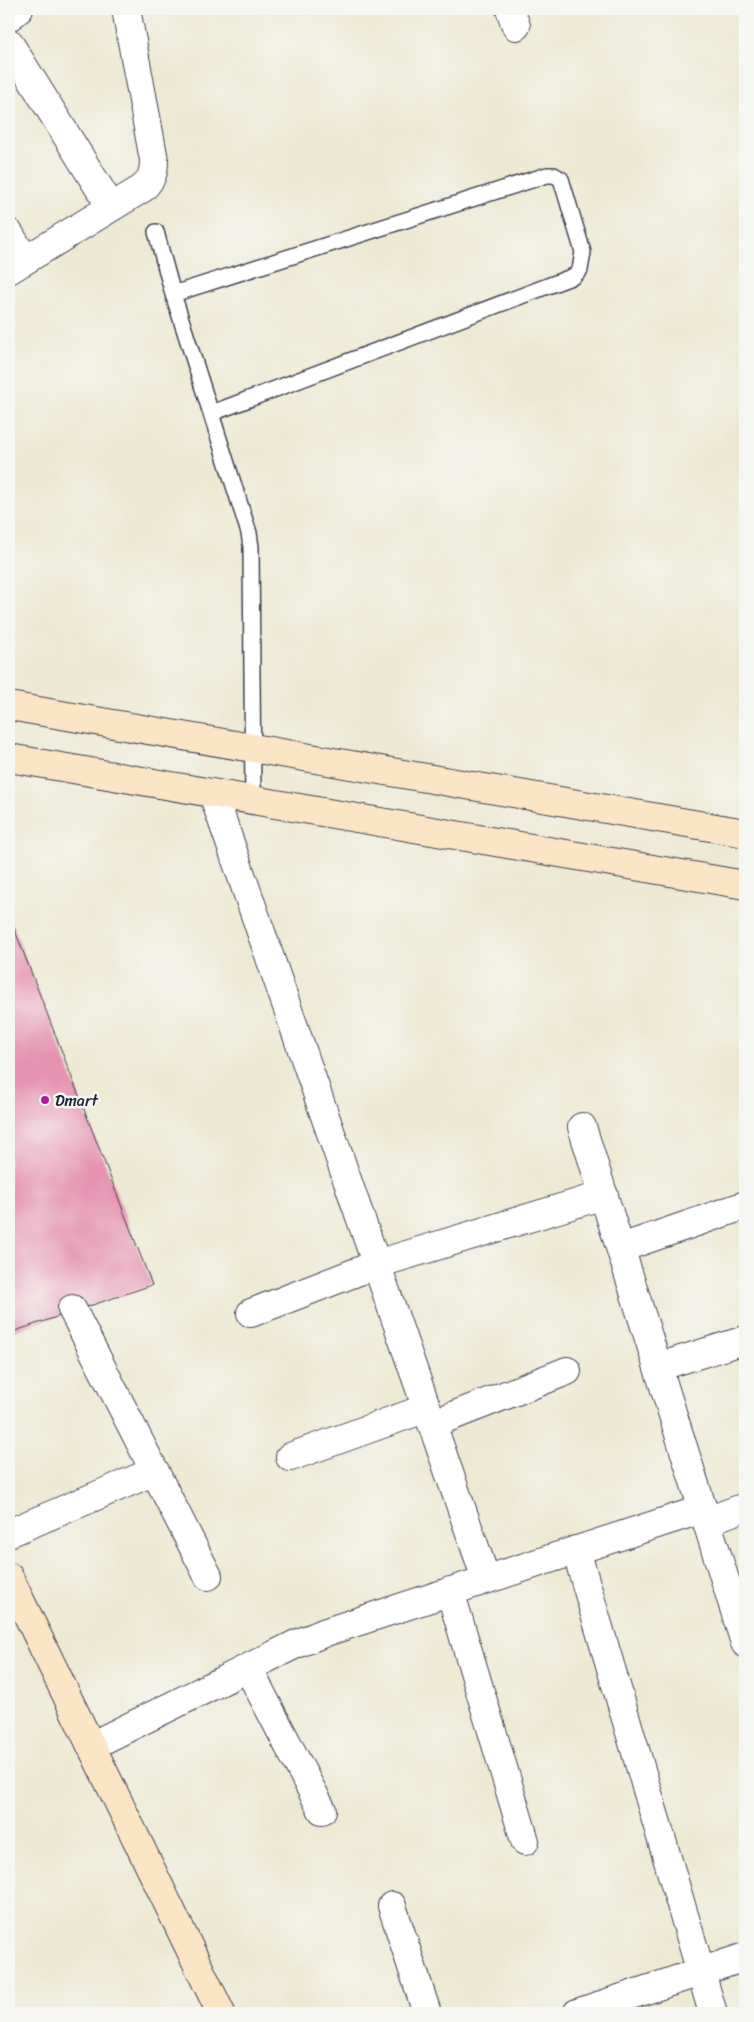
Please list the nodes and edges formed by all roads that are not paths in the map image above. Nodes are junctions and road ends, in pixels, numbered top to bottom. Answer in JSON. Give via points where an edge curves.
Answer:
{"nodes":[{"id":1,"x":126,"y":9,"type":"edge"},
{"id":2,"x":9,"y":43,"type":"edge"},
{"id":3,"x":111,"y":207,"type":"junction"},
{"id":4,"x":9,"y":232,"type":"edge"},
{"id":5,"x":156,"y":232,"type":"dead end"},
{"id":6,"x":17,"y":265,"type":"edge"},
{"id":7,"x":173,"y":294,"type":"junction"},
{"id":8,"x":212,"y":413,"type":"junction"},
{"id":9,"x":9,"y":706,"type":"edge"},
{"id":10,"x":253,"y":748,"type":"junction"},
{"id":11,"x":9,"y":758,"type":"edge"},
{"id":12,"x":213,"y":794,"type":"junction"},
{"id":13,"x":253,"y":801,"type":"junction"},
{"id":14,"x":745,"y":830,"type":"edge"},
{"id":15,"x":745,"y":885,"type":"edge"},
{"id":16,"x":582,"y":1127,"type":"dead end"},
{"id":17,"x":604,"y":1195,"type":"junction"},
{"id":18,"x":743,"y":1206,"type":"dead end"},
{"id":19,"x":621,"y":1248,"type":"junction"},
{"id":20,"x":377,"y":1264,"type":"junction"},
{"id":21,"x":72,"y":1308,"type":"dead end"},
{"id":22,"x":251,"y":1313,"type":"dead end"},
{"id":23,"x":745,"y":1340,"type":"edge"},
{"id":24,"x":658,"y":1367,"type":"junction"},
{"id":25,"x":567,"y":1371,"type":"dead end"},
{"id":26,"x":429,"y":1416,"type":"junction"},
{"id":27,"x":290,"y":1457,"type":"dead end"},
{"id":28,"x":155,"y":1471,"type":"junction"},
{"id":29,"x":745,"y":1507,"type":"edge"},
{"id":30,"x":705,"y":1515,"type":"junction"},
{"id":31,"x":9,"y":1533,"type":"edge"},
{"id":32,"x":576,"y":1550,"type":"junction"},
{"id":33,"x":208,"y":1576,"type":"dead end"},
{"id":34,"x":9,"y":1577,"type":"edge"},
{"id":35,"x":486,"y":1579,"type":"junction"},
{"id":36,"x":450,"y":1591,"type":"junction"},
{"id":37,"x":745,"y":1643,"type":"edge"},
{"id":38,"x":248,"y":1668,"type":"junction"},
{"id":39,"x":91,"y":1746,"type":"junction"},
{"id":40,"x":322,"y":1810,"type":"dead end"},
{"id":41,"x":525,"y":1841,"type":"dead end"},
{"id":42,"x":392,"y":1906,"type":"dead end"},
{"id":43,"x":745,"y":1958,"type":"edge"},
{"id":44,"x":701,"y":1972,"type":"junction"},
{"id":45,"x":221,"y":2013,"type":"edge"},
{"id":46,"x":427,"y":2013,"type":"edge"},
{"id":47,"x":577,"y":2013,"type":"edge"},
{"id":48,"x":712,"y":2013,"type":"edge"}],
"edges":[{"from":1,"to":3,"type":"street","via":[[154,171],[143,188]]},
{"from":2,"to":3,"type":"street"},
{"from":3,"to":6,"type":"street"},
{"from":4,"to":6,"type":"street"},
{"from":5,"to":7,"type":"lane"},
{"from":7,"to":8,"type":"lane"},
{"from":7,"to":8,"type":"lane","via":[[546,175],[561,179],[583,252],[580,270],[574,276]]},
{"from":8,"to":10,"type":"lane","via":[[249,533]]},
{"from":9,"to":10,"type":"street"},
{"from":10,"to":13,"type":"lane"},
{"from":10,"to":14,"type":"street"},
{"from":11,"to":12,"type":"street"},
{"from":12,"to":13,"type":"street"},
{"from":12,"to":20,"type":"street"},
{"from":13,"to":15,"type":"street"},
{"from":16,"to":17,"type":"street"},
{"from":17,"to":19,"type":"street"},
{"from":17,"to":20,"type":"street"},
{"from":18,"to":19,"type":"street"},
{"from":19,"to":24,"type":"street"},
{"from":20,"to":22,"type":"street"},
{"from":20,"to":26,"type":"street"},
{"from":21,"to":28,"type":"street"},
{"from":23,"to":24,"type":"street"},
{"from":24,"to":30,"type":"street"},
{"from":25,"to":26,"type":"street"},
{"from":26,"to":27,"type":"street"},
{"from":26,"to":35,"type":"street"},
{"from":28,"to":31,"type":"street"},
{"from":28,"to":33,"type":"street"},
{"from":29,"to":30,"type":"street"},
{"from":30,"to":32,"type":"street"},
{"from":30,"to":37,"type":"street"},
{"from":32,"to":35,"type":"street"},
{"from":32,"to":44,"type":"street"},
{"from":34,"to":39,"type":"street"},
{"from":35,"to":36,"type":"street"},
{"from":36,"to":38,"type":"street","via":[[326,1632]]},
{"from":36,"to":41,"type":"street"},
{"from":38,"to":39,"type":"street"},
{"from":38,"to":40,"type":"street"},
{"from":39,"to":45,"type":"street"},
{"from":42,"to":46,"type":"street"},
{"from":43,"to":44,"type":"street"},
{"from":44,"to":47,"type":"street"},
{"from":44,"to":48,"type":"street"}]}
